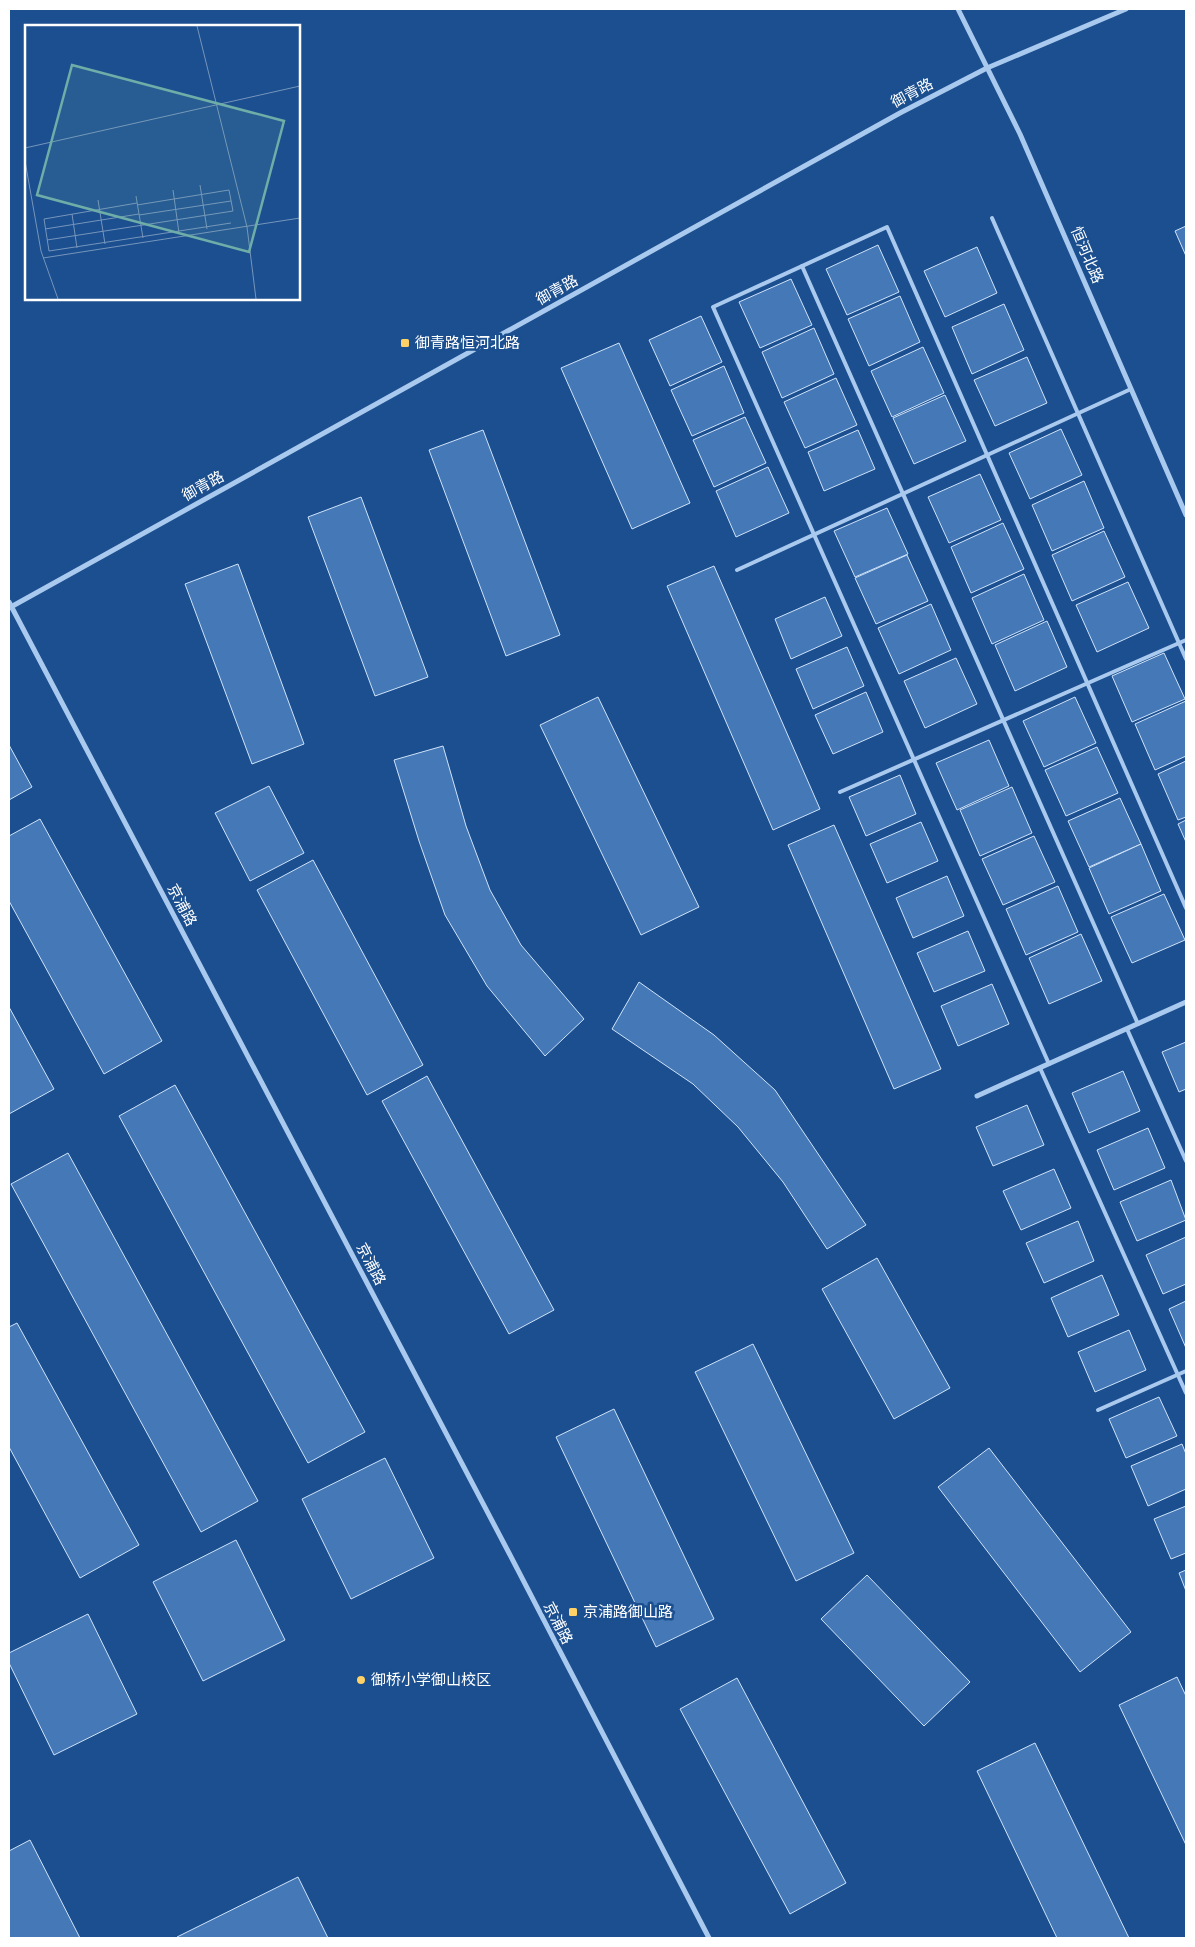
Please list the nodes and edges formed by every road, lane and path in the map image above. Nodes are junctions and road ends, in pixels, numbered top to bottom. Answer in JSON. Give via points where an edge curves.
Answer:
{"nodes":[{"id":1,"x":958,"y":9,"type":"edge"},
{"id":2,"x":1126,"y":9,"type":"edge"},
{"id":3,"x":987,"y":68,"type":"junction"},
{"id":4,"x":992,"y":218,"type":"dead end"},
{"id":5,"x":802,"y":266,"type":"junction"},
{"id":6,"x":1131,"y":389,"type":"junction"},
{"id":7,"x":1078,"y":414,"type":"junction"},
{"id":8,"x":987,"y":455,"type":"junction"},
{"id":9,"x":903,"y":494,"type":"junction"},
{"id":10,"x":1186,"y":515,"type":"edge"},
{"id":11,"x":814,"y":535,"type":"junction"},
{"id":12,"x":737,"y":570,"type":"dead end"},
{"id":13,"x":10,"y":606,"type":"edge"},
{"id":14,"x":1186,"y":640,"type":"edge"},
{"id":15,"x":1179,"y":643,"type":"junction"},
{"id":16,"x":1186,"y":660,"type":"edge"},
{"id":17,"x":1088,"y":684,"type":"junction"},
{"id":18,"x":1004,"y":720,"type":"junction"},
{"id":19,"x":914,"y":760,"type":"junction"},
{"id":20,"x":840,"y":792,"type":"dead end"},
{"id":21,"x":1186,"y":908,"type":"edge"},
{"id":22,"x":1186,"y":1002,"type":"edge"},
{"id":23,"x":1138,"y":1024,"type":"junction"},
{"id":24,"x":1127,"y":1029,"type":"junction"},
{"id":25,"x":1049,"y":1064,"type":"junction"},
{"id":26,"x":1040,"y":1068,"type":"junction"},
{"id":27,"x":977,"y":1096,"type":"dead end"},
{"id":28,"x":1186,"y":1161,"type":"edge"},
{"id":29,"x":1186,"y":1371,"type":"edge"},
{"id":30,"x":1178,"y":1374,"type":"junction"},
{"id":31,"x":1186,"y":1393,"type":"edge"},
{"id":32,"x":1098,"y":1410,"type":"dead end"},
{"id":33,"x":709,"y":1938,"type":"edge"}],
"edges":[{"from":1,"to":3,"type":"street","name":"恒河北路"},
{"from":2,"to":3,"type":"street","name":"御青路"},
{"from":3,"to":6,"type":"street","name":"恒河北路","via":[[1020,134]]},
{"from":3,"to":13,"type":"street","name":"御青路"},
{"from":4,"to":7,"type":"lane"},
{"from":5,"to":8,"type":"lane","via":[[887,227]]},
{"from":5,"to":9,"type":"lane"},
{"from":5,"to":11,"type":"lane","via":[[713,307]]},
{"from":6,"to":7,"type":"lane"},
{"from":6,"to":10,"type":"street","name":"恒河北路"},
{"from":7,"to":8,"type":"lane"},
{"from":7,"to":15,"type":"lane"},
{"from":8,"to":9,"type":"lane"},
{"from":8,"to":17,"type":"lane"},
{"from":9,"to":11,"type":"lane"},
{"from":9,"to":18,"type":"lane"},
{"from":11,"to":12,"type":"lane"},
{"from":11,"to":19,"type":"lane"},
{"from":13,"to":33,"type":"street","name":"京浦路"},
{"from":14,"to":15,"type":"lane"},
{"from":15,"to":16,"type":"lane"},
{"from":15,"to":17,"type":"lane"},
{"from":17,"to":18,"type":"lane"},
{"from":17,"to":21,"type":"lane"},
{"from":18,"to":19,"type":"lane"},
{"from":18,"to":23,"type":"lane"},
{"from":19,"to":20,"type":"lane"},
{"from":19,"to":25,"type":"lane"},
{"from":22,"to":23,"type":"street"},
{"from":23,"to":24,"type":"street"},
{"from":24,"to":25,"type":"street"},
{"from":24,"to":28,"type":"lane"},
{"from":25,"to":26,"type":"street"},
{"from":26,"to":27,"type":"street"},
{"from":26,"to":30,"type":"lane"},
{"from":29,"to":30,"type":"lane"},
{"from":30,"to":31,"type":"lane"},
{"from":30,"to":32,"type":"lane"}]}
